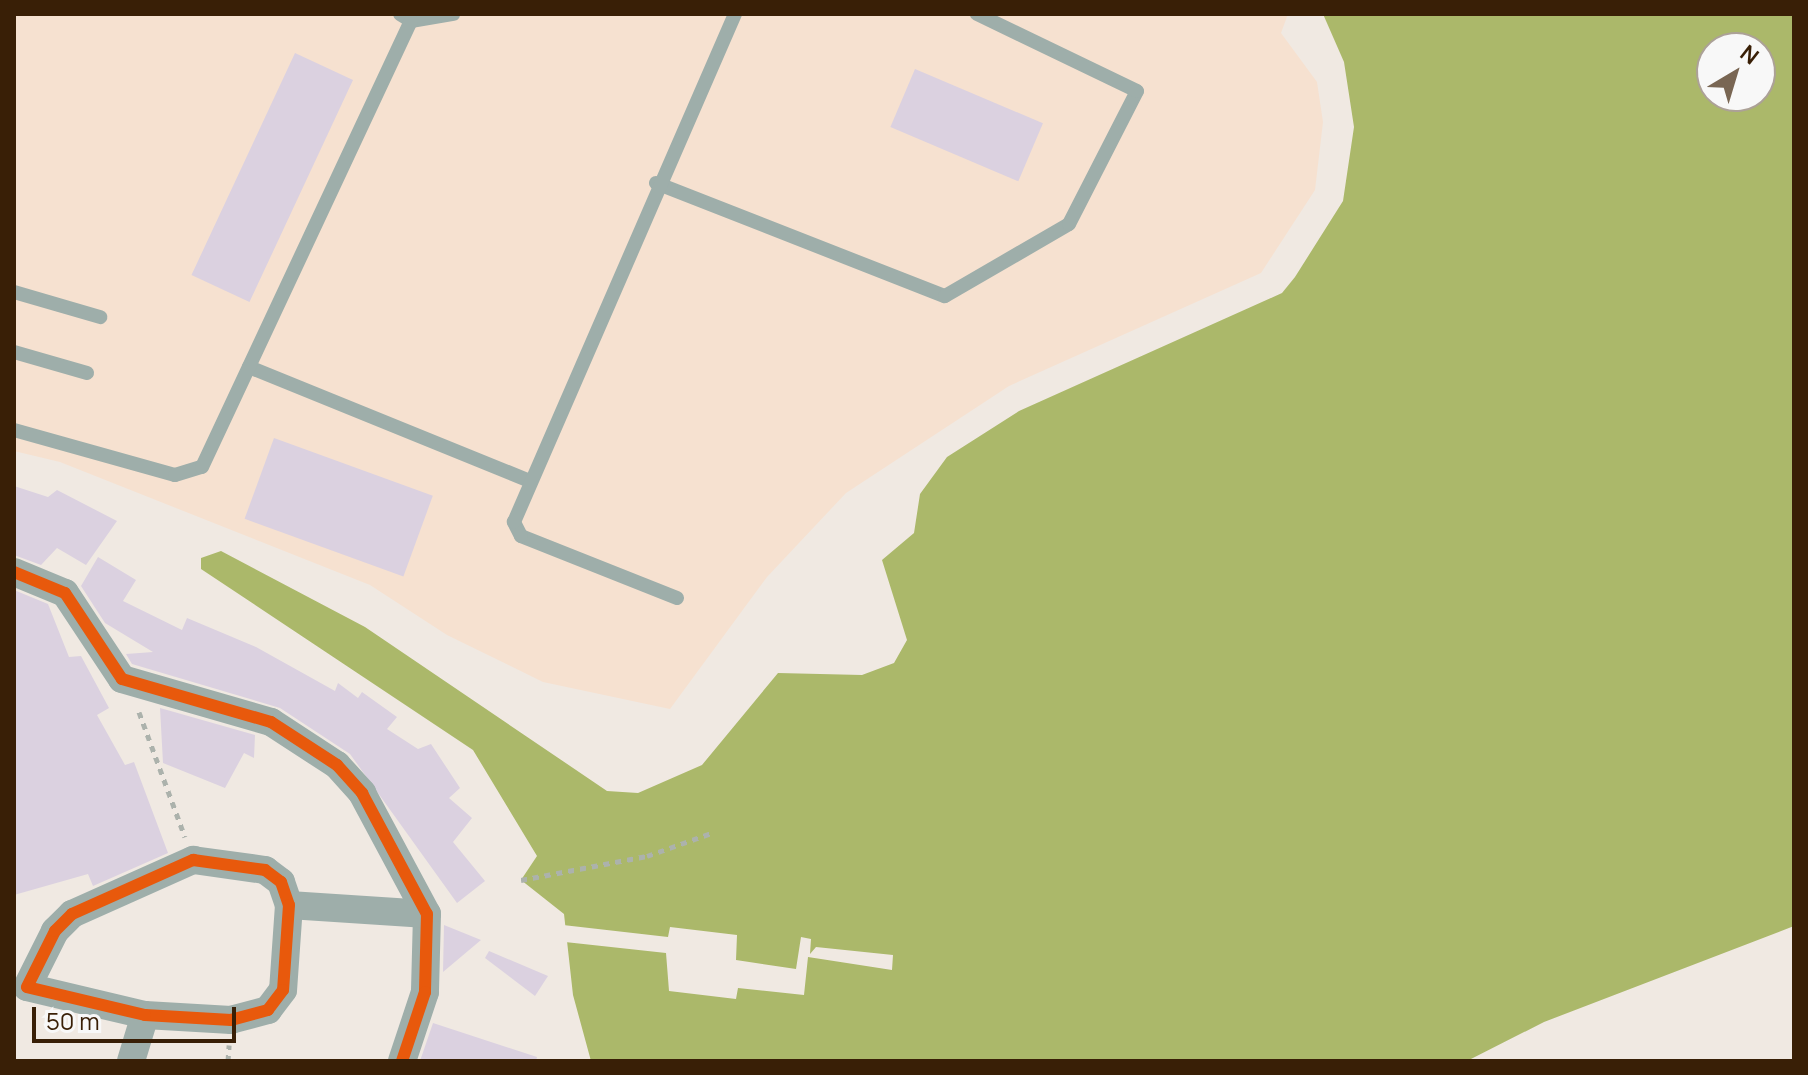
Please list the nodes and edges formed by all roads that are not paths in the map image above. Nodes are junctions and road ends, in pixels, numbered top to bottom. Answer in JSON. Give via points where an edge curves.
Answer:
{"nodes":[{"id":1,"x":453,"y":14,"type":"edge"},
{"id":2,"x":735,"y":14,"type":"edge"},
{"id":3,"x":977,"y":14,"type":"edge"},
{"id":4,"x":406,"y":18,"type":"edge"},
{"id":5,"x":656,"y":183,"type":"junction"},
{"id":6,"x":14,"y":292,"type":"edge"},
{"id":7,"x":100,"y":317,"type":"dead end"},
{"id":8,"x":14,"y":352,"type":"edge"},
{"id":9,"x":249,"y":367,"type":"junction"},
{"id":10,"x":87,"y":373,"type":"dead end"},
{"id":11,"x":14,"y":430,"type":"edge"},
{"id":12,"x":530,"y":481,"type":"junction"},
{"id":13,"x":27,"y":575,"type":"edge"},
{"id":14,"x":677,"y":598,"type":"dead end"},
{"id":15,"x":289,"y":905,"type":"junction"},
{"id":16,"x":427,"y":914,"type":"junction"},
{"id":17,"x":21,"y":996,"type":"edge"},
{"id":18,"x":145,"y":1015,"type":"junction"},
{"id":19,"x":131,"y":1061,"type":"edge"},
{"id":20,"x":402,"y":1061,"type":"edge"}],
"edges":[{"from":1,"to":4,"type":"lane"},
{"from":2,"to":5,"type":"lane"},
{"from":3,"to":5,"type":"lane","via":[[1137,91],[1069,224],[945,296]]},
{"from":4,"to":9,"type":"lane"},
{"from":5,"to":12,"type":"lane"},
{"from":6,"to":7,"type":"lane"},
{"from":8,"to":10,"type":"lane"},
{"from":9,"to":11,"type":"lane","via":[[202,467],[187,475]]},
{"from":9,"to":12,"type":"lane"},
{"from":12,"to":14,"type":"lane","via":[[514,522],[521,536]]},
{"from":13,"to":16,"type":"street","via":[[69,599],[122,679],[271,722],[337,765],[397,845]]},
{"from":15,"to":16,"type":"street"},
{"from":15,"to":17,"type":"street","via":[[281,882],[265,870],[193,860],[72,914],[55,931]]},
{"from":15,"to":18,"type":"street","via":[[283,990],[268,1010],[231,1020]]},
{"from":16,"to":20,"type":"street","via":[[425,992]]},
{"from":17,"to":18,"type":"street"},
{"from":18,"to":19,"type":"street"}]}
